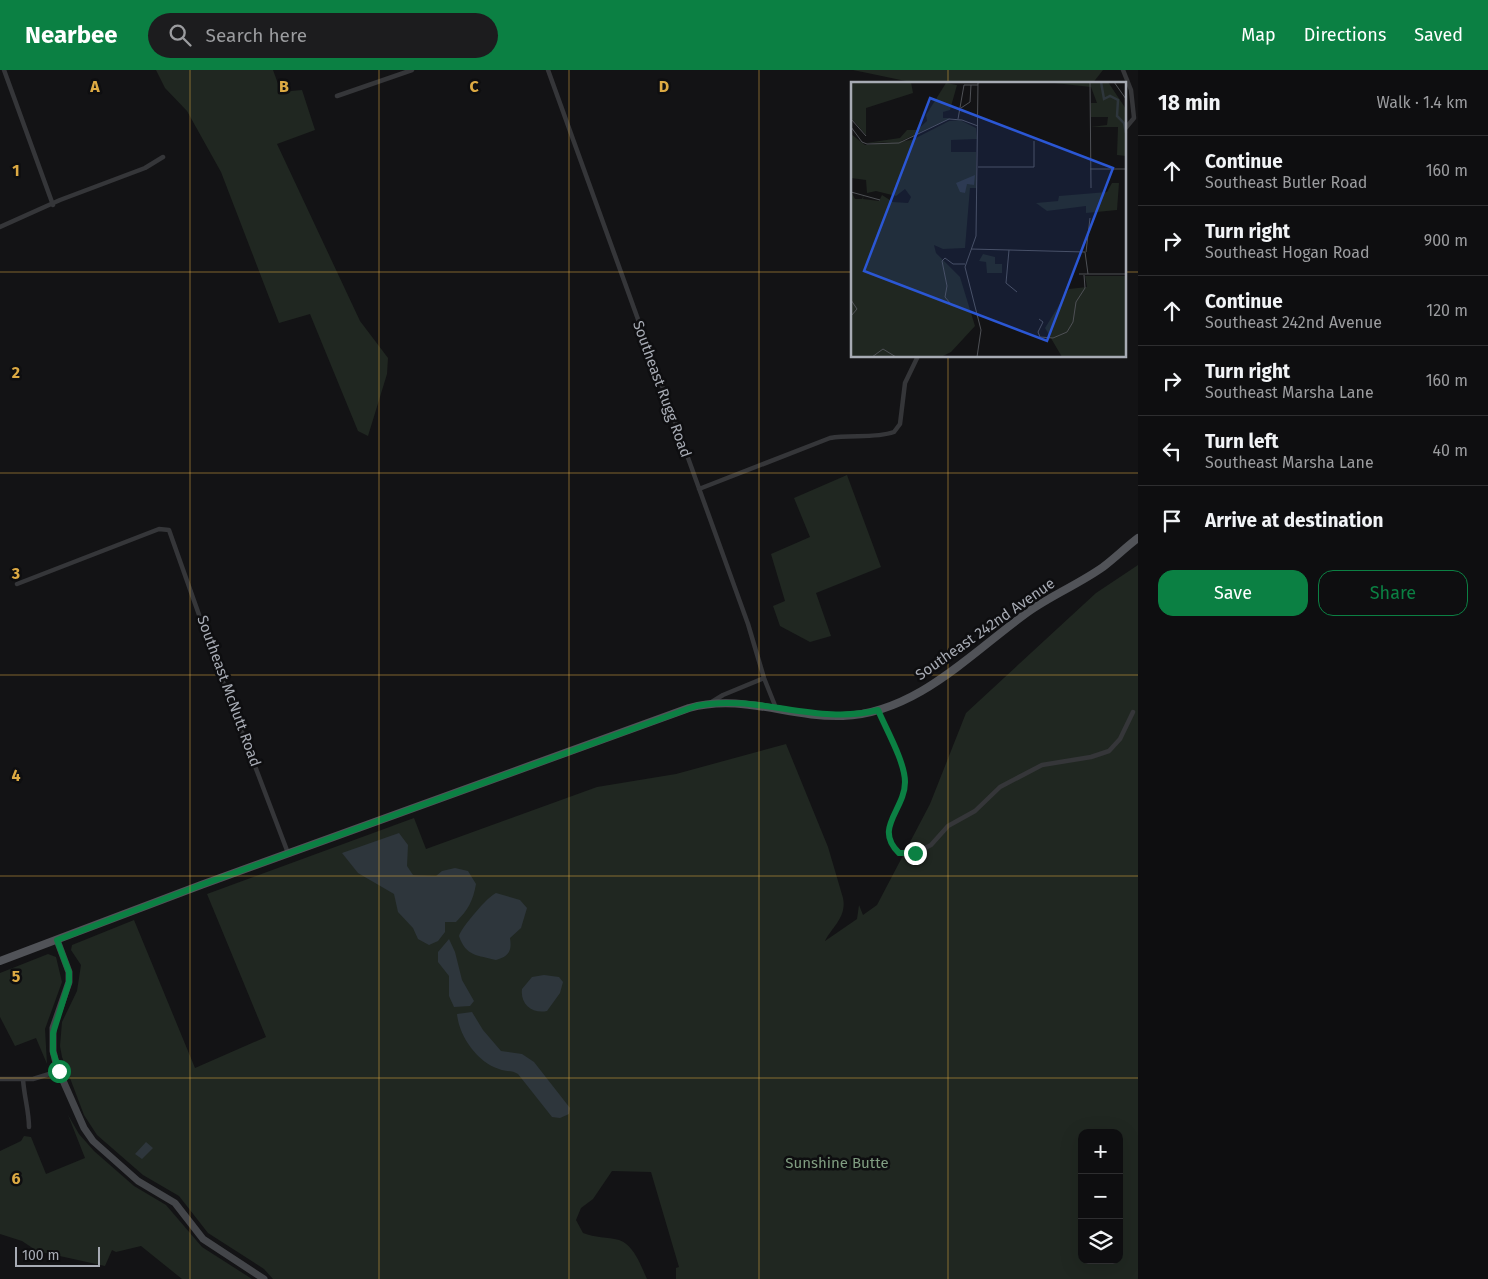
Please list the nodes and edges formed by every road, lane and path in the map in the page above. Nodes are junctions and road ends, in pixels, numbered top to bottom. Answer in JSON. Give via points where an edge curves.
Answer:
{"nodes":[{"id":1,"x":4,"y":70,"type":"edge"},
{"id":2,"x":412,"y":70,"type":"edge"},
{"id":3,"x":548,"y":70,"type":"edge"},
{"id":4,"x":1123,"y":70,"type":"edge"},
{"id":5,"x":337,"y":96,"type":"dead end"},
{"id":6,"x":1126,"y":128,"type":"edge"},
{"id":7,"x":163,"y":157,"type":"dead end"},
{"id":8,"x":53,"y":205,"type":"junction"},
{"id":9,"x":0,"y":226,"type":"edge"},
{"id":10,"x":917,"y":358,"type":"edge"},
{"id":11,"x":699,"y":490,"type":"junction"},
{"id":12,"x":1138,"y":538,"type":"edge"},
{"id":13,"x":17,"y":584,"type":"dead end"},
{"id":14,"x":764,"y":678,"type":"junction"},
{"id":15,"x":709,"y":704,"type":"junction"},
{"id":16,"x":776,"y":708,"type":"junction"},
{"id":17,"x":878,"y":710,"type":"junction"},
{"id":18,"x":1134,"y":712,"type":"dead end"},
{"id":19,"x":288,"y":853,"type":"junction"},
{"id":20,"x":57,"y":940,"type":"junction"},
{"id":21,"x":0,"y":961,"type":"edge"},
{"id":22,"x":59,"y":1071,"type":"junction"},
{"id":23,"x":0,"y":1079,"type":"edge"},
{"id":24,"x":23,"y":1079,"type":"junction"},
{"id":25,"x":29,"y":1127,"type":"dead end"},
{"id":26,"x":264,"y":1279,"type":"edge"}],
"edges":[{"from":1,"to":8,"type":"street"},
{"from":2,"to":5,"type":"street"},
{"from":3,"to":11,"type":"street","name":"Southeast Rugg Road"},
{"from":4,"to":6,"type":"street","via":[[1131,90],[1134,118]]},
{"from":7,"to":8,"type":"street","via":[[145,168]]},
{"from":8,"to":9,"type":"street"},
{"from":10,"to":11,"type":"street","via":[[905,384],[900,424],[894,432],[830,438]]},
{"from":11,"to":14,"type":"street","name":"Southeast Rugg Road","via":[[754,640]]},
{"from":12,"to":17,"type":"main road","name":"Southeast 242nd Avenue","via":[[1103,567],[1028,612],[933,684]]},
{"from":13,"to":19,"type":"street","name":"Southeast McNutt Road","via":[[159,529],[169,530]]},
{"from":14,"to":15,"type":"street"},
{"from":14,"to":16,"type":"street","name":"Southeast Rugg Road"},
{"from":15,"to":16,"type":"main road","name":"Southeast 242nd Avenue","via":[[729,702]]},
{"from":15,"to":19,"type":"main road","name":"Southeast 242nd Avenue","via":[[670,714]]},
{"from":16,"to":17,"type":"main road","name":"Southeast 242nd Avenue","via":[[842,716]]},
{"from":17,"to":18,"type":"street","via":[[905,782],[888,832],[888,839],[899,853],[931,845],[948,826],[975,811],[1000,787],[1042,765],[1110,751]]},
{"from":19,"to":20,"type":"main road","name":"Southeast 242nd Avenue"},
{"from":20,"to":21,"type":"main road","name":"Southeast 242nd Avenue"},
{"from":20,"to":22,"type":"main road","via":[[69,972],[69,982],[53,1033],[53,1052]]},
{"from":22,"to":24,"type":"street","via":[[43,1078]]},
{"from":22,"to":26,"type":"main road","via":[[80,1121],[94,1141],[138,1180],[175,1203],[203,1239]]},
{"from":23,"to":24,"type":"street"},
{"from":24,"to":25,"type":"street"}]}
